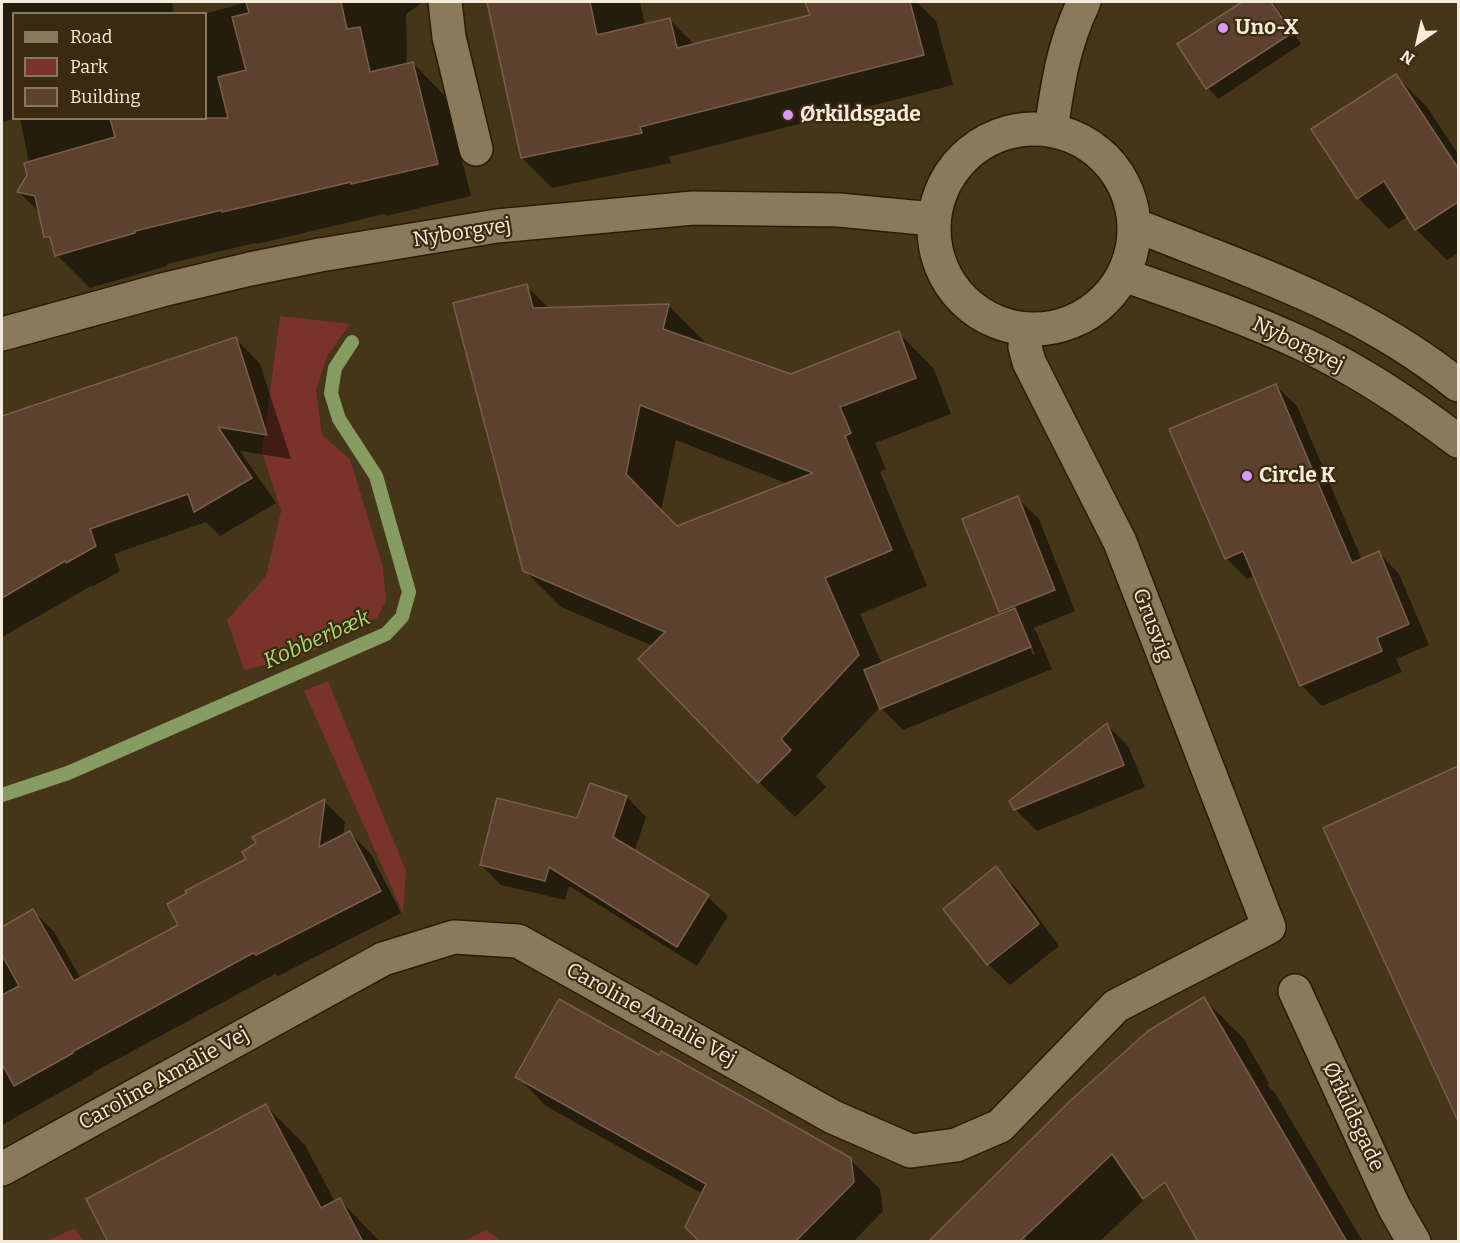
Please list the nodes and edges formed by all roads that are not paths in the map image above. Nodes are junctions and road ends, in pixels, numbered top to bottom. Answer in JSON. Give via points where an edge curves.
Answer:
{"nodes":[{"id":1,"x":445,"y":2,"type":"edge"},
{"id":2,"x":1084,"y":2,"type":"edge"},
{"id":3,"x":1052,"y":130,"type":"junction"},
{"id":4,"x":476,"y":149,"type":"dead end"},
{"id":5,"x":933,"y":219,"type":"junction"},
{"id":6,"x":1135,"y":225,"type":"junction"},
{"id":7,"x":1124,"y":275,"type":"junction"},
{"id":8,"x":1026,"y":329,"type":"junction"},
{"id":9,"x":2,"y":334,"type":"edge"},
{"id":10,"x":1458,"y":385,"type":"edge"},
{"id":11,"x":1458,"y":441,"type":"edge"},
{"id":12,"x":1269,"y":927,"type":"joint"},
{"id":13,"x":1295,"y":991,"type":"dead end"},
{"id":14,"x":2,"y":1169,"type":"edge"},
{"id":15,"x":1414,"y":1242,"type":"edge"}],
"edges":[{"from":1,"to":4,"type":"street","via":[[449,38]]},
{"from":2,"to":3,"type":"street","via":[[1066,43]]},
{"from":3,"to":5,"type":"street","via":[[1023,128],[996,135],[972,148],[952,168]]},
{"from":3,"to":6,"type":"street","via":[[1078,138],[1119,173],[1130,198]]},
{"from":5,"to":8,"type":"street","via":[[934,246],[942,271],[957,293],[976,311],[1000,323]]},
{"from":5,"to":9,"type":"street","name":"Nyborgvej","via":[[839,210],[693,208],[497,226],[250,269]]},
{"from":6,"to":7,"type":"street"},
{"from":6,"to":10,"type":"street","via":[[1328,303],[1385,333]]},
{"from":7,"to":8,"type":"street","via":[[1106,300],[1083,317],[1055,327]]},
{"from":7,"to":11,"type":"street","name":"Nyborgvej","via":[[1221,309],[1308,346],[1415,409]]},
{"from":8,"to":12,"type":"street","name":"Grusvig","via":[[1029,362],[1120,542]]},
{"from":12,"to":14,"type":"street","name":"Caroline Amalie Vej","via":[[1116,1006],[1000,1126],[956,1145],[911,1150],[833,1117],[518,941],[454,937],[383,959]]},
{"from":13,"to":15,"type":"street","name":"Ørkildsgade","via":[[1394,1207]]}]}
